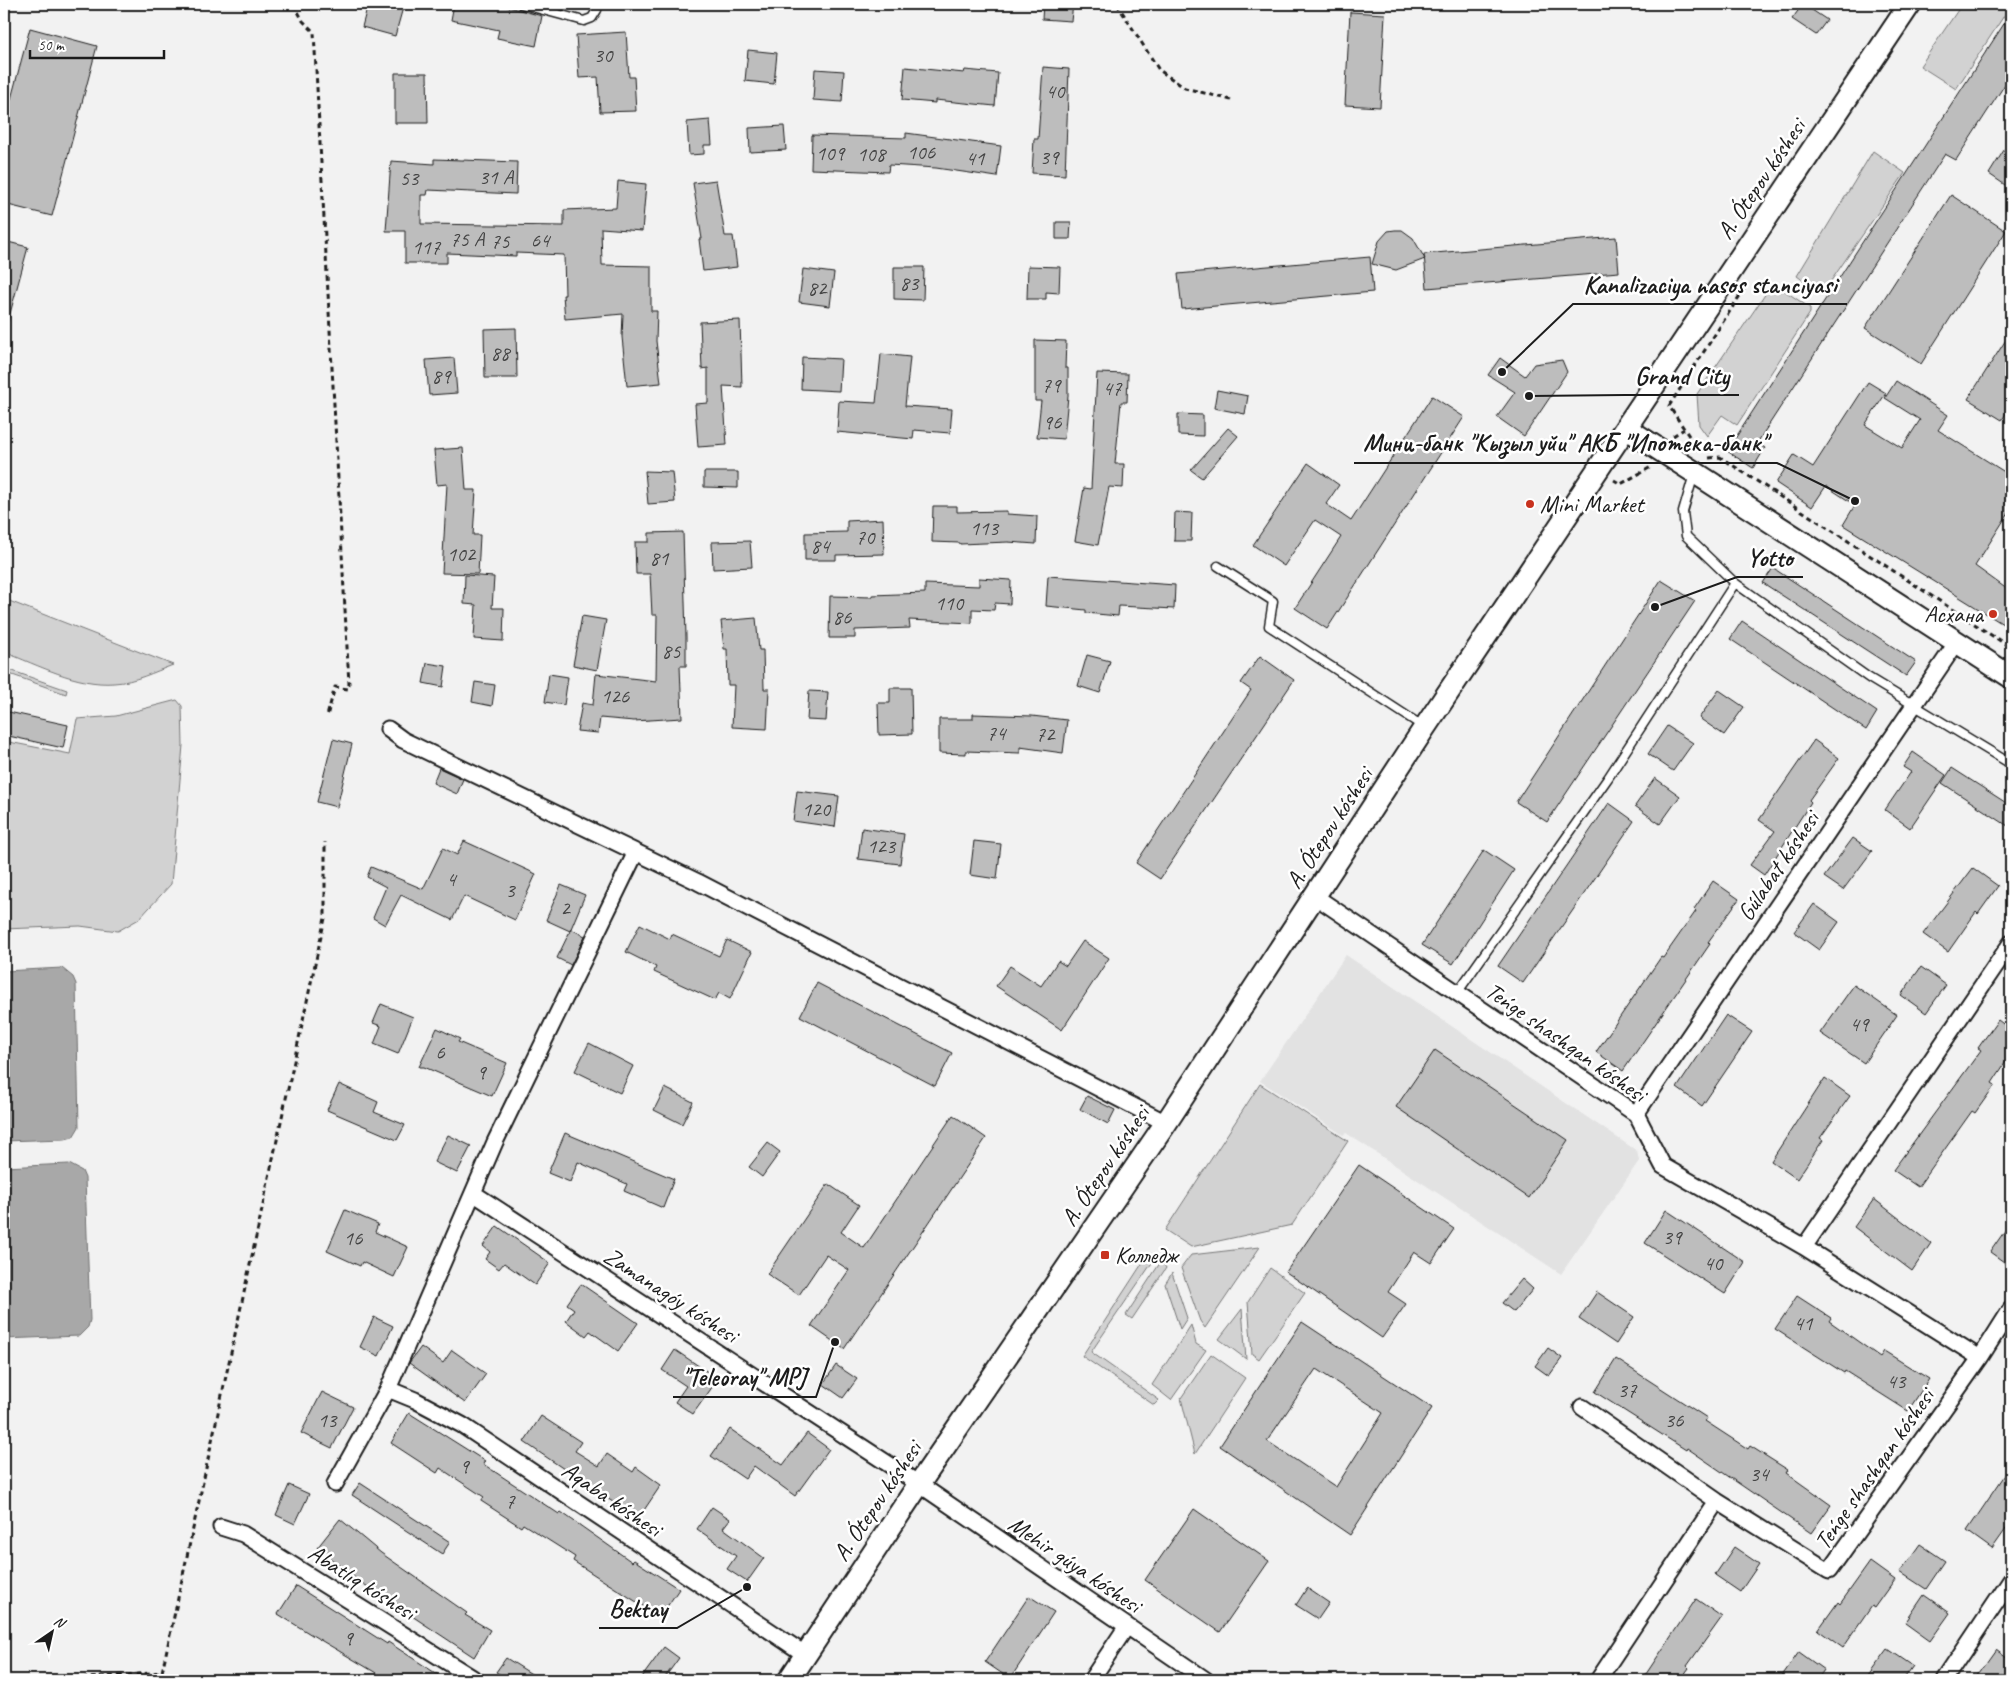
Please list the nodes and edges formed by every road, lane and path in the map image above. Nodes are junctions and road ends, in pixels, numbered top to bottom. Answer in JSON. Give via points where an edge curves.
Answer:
{"nodes":[{"id":1,"x":294,"y":4,"type":"edge"},
{"id":2,"x":521,"y":4,"type":"edge"},
{"id":3,"x":1117,"y":4,"type":"edge"},
{"id":4,"x":1910,"y":4,"type":"edge"},
{"id":5,"x":597,"y":10,"type":"dead end"},
{"id":6,"x":1231,"y":100,"type":"dead end"},
{"id":7,"x":1669,"y":406,"type":"dead end"},
{"id":8,"x":1626,"y":428,"type":"junction"},
{"id":9,"x":1684,"y":428,"type":"junction"},
{"id":10,"x":1670,"y":438,"type":"dead end"},
{"id":11,"x":1650,"y":467,"type":"dead end"},
{"id":12,"x":1694,"y":472,"type":"junction"},
{"id":13,"x":1611,"y":478,"type":"dead end"},
{"id":14,"x":1218,"y":566,"type":"dead end"},
{"id":15,"x":1735,"y":583,"type":"junction"},
{"id":16,"x":1957,"y":642,"type":"junction"},
{"id":17,"x":2011,"y":648,"type":"edge"},
{"id":18,"x":2011,"y":677,"type":"edge"},
{"id":19,"x":1914,"y":705,"type":"junction"},
{"id":20,"x":326,"y":716,"type":"dead end"},
{"id":21,"x":1425,"y":727,"type":"junction"},
{"id":22,"x":388,"y":729,"type":"dead end"},
{"id":23,"x":2011,"y":764,"type":"edge"},
{"id":24,"x":324,"y":842,"type":"dead end"},
{"id":25,"x":636,"y":852,"type":"junction"},
{"id":26,"x":1316,"y":896,"type":"junction"},
{"id":27,"x":2011,"y":943,"type":"edge"},
{"id":28,"x":1457,"y":993,"type":"junction"},
{"id":29,"x":1636,"y":1114,"type":"junction"},
{"id":30,"x":1166,"y":1123,"type":"junction"},
{"id":31,"x":473,"y":1193,"type":"junction"},
{"id":32,"x":1804,"y":1247,"type":"junction"},
{"id":33,"x":2011,"y":1309,"type":"edge"},
{"id":34,"x":1980,"y":1358,"type":"junction"},
{"id":35,"x":388,"y":1389,"type":"junction"},
{"id":36,"x":1582,"y":1407,"type":"dead end"},
{"id":37,"x":336,"y":1484,"type":"dead end"},
{"id":38,"x":919,"y":1484,"type":"junction"},
{"id":39,"x":1717,"y":1501,"type":"junction"},
{"id":40,"x":221,"y":1527,"type":"dead end"},
{"id":41,"x":2011,"y":1580,"type":"edge"},
{"id":42,"x":1127,"y":1626,"type":"junction"},
{"id":43,"x":806,"y":1655,"type":"junction"},
{"id":44,"x":64,"y":1680,"type":"edge"},
{"id":45,"x":476,"y":1680,"type":"edge"},
{"id":46,"x":789,"y":1680,"type":"edge"},
{"id":47,"x":1091,"y":1680,"type":"edge"},
{"id":48,"x":1206,"y":1680,"type":"edge"},
{"id":49,"x":1598,"y":1680,"type":"edge"},
{"id":50,"x":1944,"y":1680,"type":"edge"}],
"edges":[{"from":1,"to":20,"type":"path","via":[[314,32],[350,684],[348,689],[335,687]]},
{"from":2,"to":5,"type":"lane","via":[[584,21],[592,18]]},
{"from":3,"to":6,"type":"path","via":[[1158,70],[1184,88]]},
{"from":4,"to":8,"type":"main road","name":"A. Ótepov kóshesi"},
{"from":7,"to":9,"type":"path"},
{"from":8,"to":12,"type":"main road"},
{"from":8,"to":21,"type":"main road","name":"A. Ótepov kóshesi"},
{"from":9,"to":10,"type":"path"},
{"from":9,"to":17,"type":"path","via":[[1704,459],[1720,457]]},
{"from":11,"to":13,"type":"path","via":[[1621,484]]},
{"from":12,"to":15,"type":"lane","via":[[1683,512],[1686,536]]},
{"from":12,"to":16,"type":"main road"},
{"from":14,"to":21,"type":"lane","via":[[1273,601],[1269,626]]},
{"from":15,"to":19,"type":"lane"},
{"from":15,"to":28,"type":"lane","via":[[1608,778]]},
{"from":16,"to":18,"type":"main road"},
{"from":16,"to":19,"type":"street","name":"Gúlabat kóshesi"},
{"from":19,"to":23,"type":"lane"},
{"from":19,"to":29,"type":"street","name":"Gúlabat kóshesi"},
{"from":21,"to":26,"type":"main road","name":"A. Ótepov kóshesi"},
{"from":22,"to":25,"type":"street","via":[[403,740]]},
{"from":24,"to":44,"type":"path","via":[[325,918],[162,1672]]},
{"from":25,"to":30,"type":"street"},
{"from":25,"to":31,"type":"street"},
{"from":26,"to":28,"type":"street","name":"Teńge shashqan kóshesi"},
{"from":26,"to":30,"type":"main road","name":"A. Ótepov kóshesi"},
{"from":27,"to":32,"type":"street"},
{"from":28,"to":29,"type":"street","name":"Teńge shashqan kóshesi"},
{"from":29,"to":32,"type":"street","name":"Teńge shashqan kóshesi","via":[[1663,1166]]},
{"from":30,"to":38,"type":"main road","name":"A. Ótepov kóshesi"},
{"from":31,"to":35,"type":"street"},
{"from":31,"to":38,"type":"street","name":"Zamanagóy kóshesi"},
{"from":32,"to":34,"type":"street","name":"Teńge shashqan kóshesi"},
{"from":33,"to":34,"type":"street","name":"Teńge shashqan kóshesi"},
{"from":34,"to":39,"type":"street","name":"Teńge shashqan kóshesi","via":[[1830,1571]]},
{"from":35,"to":37,"type":"street"},
{"from":35,"to":43,"type":"street","name":"Aqaba kóshesi","via":[[462,1425]]},
{"from":36,"to":39,"type":"street","name":"Teńge shashqan kóshesi"},
{"from":38,"to":42,"type":"street","name":"Mehir gúyа kóshesi"},
{"from":38,"to":43,"type":"main road","name":"A. Ótepov kóshesi"},
{"from":39,"to":49,"type":"street"},
{"from":40,"to":45,"type":"street","name":"Abatlıq kóshesi","via":[[243,1534]]},
{"from":41,"to":50,"type":"street"},
{"from":42,"to":47,"type":"street"},
{"from":42,"to":48,"type":"street","name":"Mehir gúyа kóshesi"},
{"from":43,"to":46,"type":"main road","name":"A. Ótepov kóshesi"}]}
